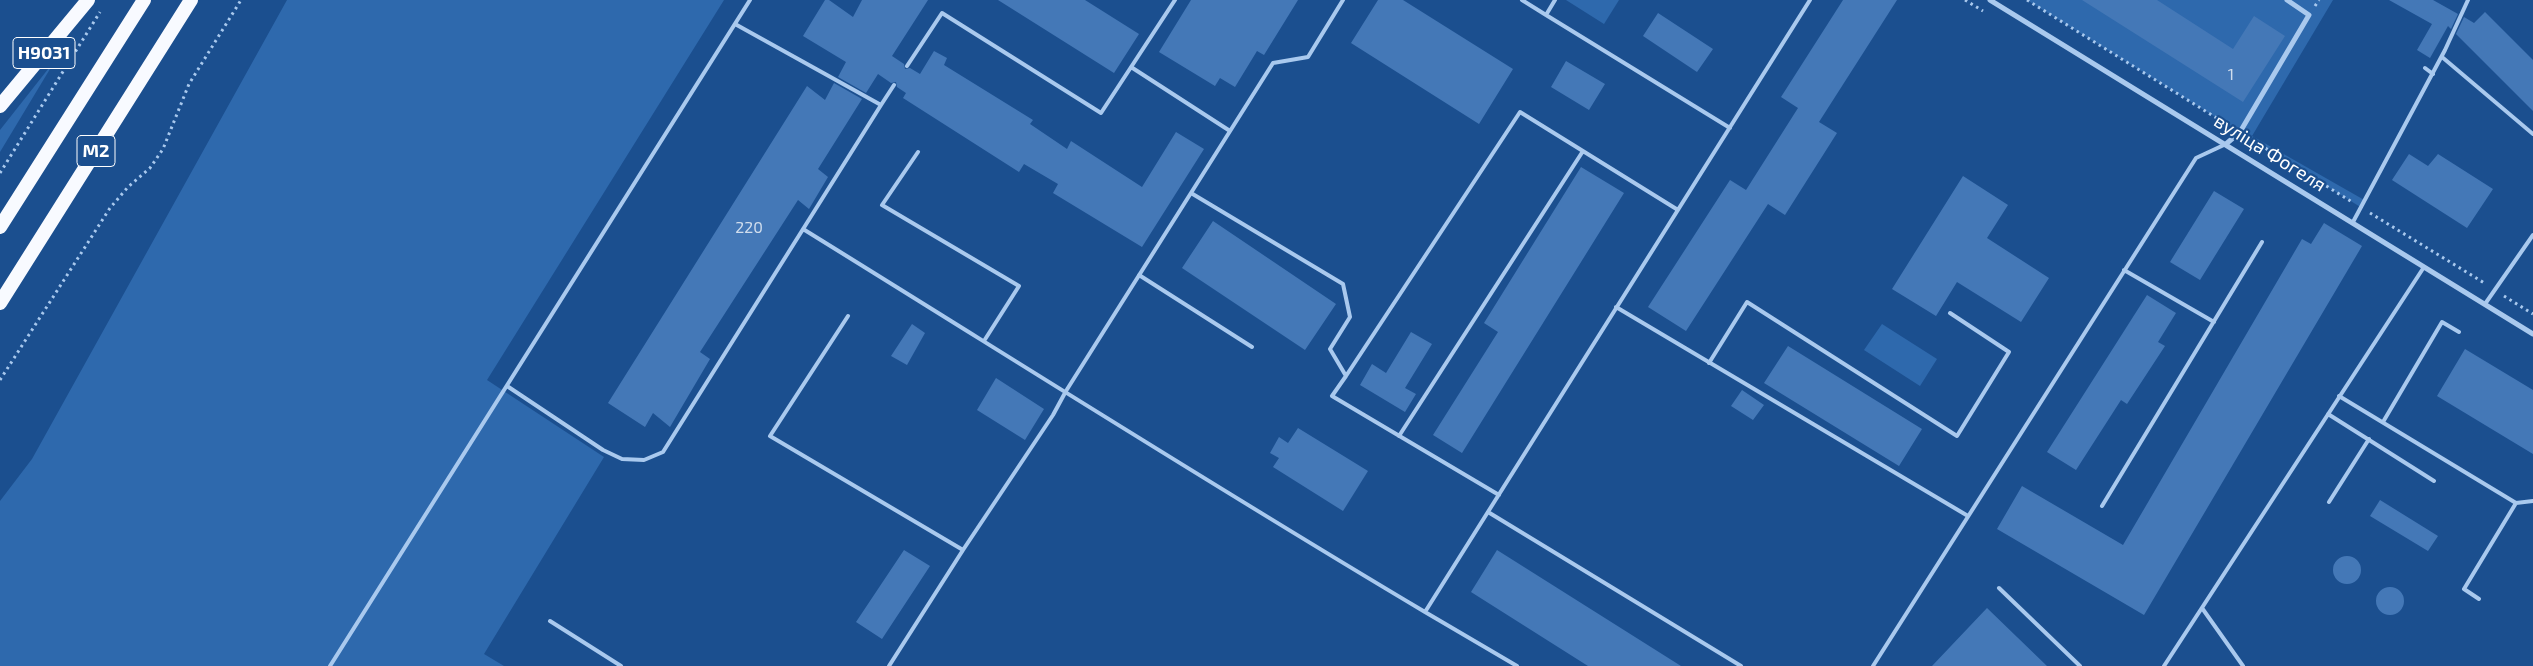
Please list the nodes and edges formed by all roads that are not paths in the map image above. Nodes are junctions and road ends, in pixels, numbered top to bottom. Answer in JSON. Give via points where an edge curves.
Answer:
{"nodes":[{"id":1,"x":88,"y":0,"type":"edge"},
{"id":2,"x":144,"y":0,"type":"edge"},
{"id":3,"x":191,"y":0,"type":"edge"},
{"id":4,"x":750,"y":0,"type":"edge"},
{"id":5,"x":1175,"y":0,"type":"edge"},
{"id":6,"x":1343,"y":0,"type":"edge"},
{"id":7,"x":1522,"y":0,"type":"edge"},
{"id":8,"x":1555,"y":0,"type":"edge"},
{"id":9,"x":1810,"y":0,"type":"edge"},
{"id":10,"x":1990,"y":0,"type":"edge"},
{"id":11,"x":2287,"y":0,"type":"edge"},
{"id":12,"x":2468,"y":0,"type":"edge"},
{"id":13,"x":1546,"y":15,"type":"junction"},
{"id":14,"x":735,"y":24,"type":"junction"},
{"id":15,"x":2442,"y":57,"type":"junction"},
{"id":16,"x":907,"y":66,"type":"dead end"},
{"id":17,"x":1131,"y":67,"type":"junction"},
{"id":18,"x":2425,"y":68,"type":"dead end"},
{"id":19,"x":2433,"y":74,"type":"junction"},
{"id":20,"x":894,"y":85,"type":"dead end"},
{"id":21,"x":881,"y":105,"type":"junction"},
{"id":22,"x":0,"y":106,"type":"edge"},
{"id":23,"x":1730,"y":128,"type":"junction"},
{"id":24,"x":1230,"y":131,"type":"junction"},
{"id":25,"x":2533,"y":134,"type":"edge"},
{"id":26,"x":2226,"y":144,"type":"junction"},
{"id":27,"x":1583,"y":151,"type":"junction"},
{"id":28,"x":918,"y":152,"type":"dead end"},
{"id":29,"x":1191,"y":192,"type":"junction"},
{"id":30,"x":1678,"y":210,"type":"junction"},
{"id":31,"x":2353,"y":222,"type":"junction"},
{"id":32,"x":0,"y":228,"type":"edge"},
{"id":33,"x":803,"y":229,"type":"junction"},
{"id":34,"x":2533,"y":235,"type":"edge"},
{"id":35,"x":2262,"y":242,"type":"dead end"},
{"id":36,"x":2424,"y":267,"type":"junction"},
{"id":37,"x":2124,"y":270,"type":"junction"},
{"id":38,"x":1139,"y":275,"type":"junction"},
{"id":39,"x":0,"y":303,"type":"edge"},
{"id":40,"x":2485,"y":304,"type":"junction"},
{"id":41,"x":1616,"y":307,"type":"junction"},
{"id":42,"x":1950,"y":313,"type":"dead end"},
{"id":43,"x":848,"y":316,"type":"dead end"},
{"id":44,"x":2214,"y":322,"type":"junction"},
{"id":45,"x":2459,"y":332,"type":"dead end"},
{"id":46,"x":2533,"y":334,"type":"edge"},
{"id":47,"x":984,"y":341,"type":"junction"},
{"id":48,"x":1252,"y":347,"type":"dead end"},
{"id":49,"x":1709,"y":363,"type":"junction"},
{"id":50,"x":1346,"y":376,"type":"junction"},
{"id":51,"x":506,"y":386,"type":"junction"},
{"id":52,"x":1066,"y":391,"type":"junction"},
{"id":53,"x":2339,"y":396,"type":"junction"},
{"id":54,"x":2328,"y":414,"type":"junction"},
{"id":55,"x":2382,"y":422,"type":"junction"},
{"id":56,"x":1399,"y":436,"type":"junction"},
{"id":57,"x":2369,"y":439,"type":"junction"},
{"id":58,"x":2434,"y":481,"type":"dead end"},
{"id":59,"x":1499,"y":495,"type":"junction"},
{"id":60,"x":2329,"y":502,"type":"dead end"},
{"id":61,"x":2533,"y":502,"type":"edge"},
{"id":62,"x":2516,"y":503,"type":"junction"},
{"id":63,"x":2102,"y":506,"type":"dead end"},
{"id":64,"x":1488,"y":512,"type":"junction"},
{"id":65,"x":1968,"y":516,"type":"junction"},
{"id":66,"x":963,"y":550,"type":"junction"},
{"id":67,"x":1998,"y":588,"type":"dead end"},
{"id":68,"x":2479,"y":598,"type":"dead end"},
{"id":69,"x":2202,"y":608,"type":"junction"},
{"id":70,"x":1426,"y":612,"type":"junction"},
{"id":71,"x":550,"y":620,"type":"dead end"},
{"id":72,"x":330,"y":666,"type":"edge"},
{"id":73,"x":622,"y":666,"type":"edge"},
{"id":74,"x":889,"y":666,"type":"edge"},
{"id":75,"x":1517,"y":666,"type":"edge"},
{"id":76,"x":1741,"y":666,"type":"edge"},
{"id":77,"x":1872,"y":666,"type":"edge"},
{"id":78,"x":2080,"y":666,"type":"edge"},
{"id":79,"x":2164,"y":666,"type":"edge"},
{"id":80,"x":2242,"y":666,"type":"edge"}],
"edges":[{"from":1,"to":22,"type":"highway","number":"Н9031"},
{"from":2,"to":32,"type":"highway","number":"М2"},
{"from":3,"to":39,"type":"highway","number":"М2"},
{"from":4,"to":14,"type":"lane"},
{"from":5,"to":17,"type":"lane"},
{"from":6,"to":24,"type":"lane","via":[[1308,57],[1273,63]]},
{"from":7,"to":13,"type":"lane"},
{"from":8,"to":13,"type":"lane"},
{"from":9,"to":23,"type":"lane"},
{"from":10,"to":26,"type":"street","name":"вуліца Фогеля"},
{"from":11,"to":26,"type":"street","via":[[2309,15],[2240,132]]},
{"from":12,"to":15,"type":"lane"},
{"from":13,"to":23,"type":"lane"},
{"from":14,"to":21,"type":"lane"},
{"from":14,"to":51,"type":"lane"},
{"from":15,"to":19,"type":"lane"},
{"from":15,"to":25,"type":"lane"},
{"from":16,"to":17,"type":"lane","via":[[942,12],[1101,113]]},
{"from":17,"to":24,"type":"lane"},
{"from":18,"to":19,"type":"lane"},
{"from":19,"to":31,"type":"lane"},
{"from":20,"to":21,"type":"lane"},
{"from":21,"to":33,"type":"lane"},
{"from":23,"to":30,"type":"lane"},
{"from":24,"to":29,"type":"lane"},
{"from":26,"to":31,"type":"street","name":"вуліца Фогеля"},
{"from":26,"to":37,"type":"lane","via":[[2196,158]]},
{"from":27,"to":30,"type":"lane"},
{"from":27,"to":50,"type":"lane","via":[[1520,112]]},
{"from":27,"to":56,"type":"lane"},
{"from":28,"to":47,"type":"lane","via":[[882,205],[1019,286]]},
{"from":29,"to":38,"type":"lane"},
{"from":29,"to":50,"type":"lane","via":[[1343,284],[1350,317],[1330,349]]},
{"from":30,"to":41,"type":"lane"},
{"from":31,"to":36,"type":"street","name":"вуліца Фогеля"},
{"from":33,"to":47,"type":"lane"},
{"from":33,"to":51,"type":"lane","via":[[663,452],[644,460],[622,459],[603,450]]},
{"from":34,"to":40,"type":"lane"},
{"from":35,"to":44,"type":"lane"},
{"from":36,"to":40,"type":"street","name":"вуліца Фогеля"},
{"from":36,"to":53,"type":"lane"},
{"from":37,"to":44,"type":"lane"},
{"from":37,"to":65,"type":"lane"},
{"from":38,"to":48,"type":"lane"},
{"from":38,"to":52,"type":"lane"},
{"from":40,"to":46,"type":"street","name":"вуліца Фогеля"},
{"from":41,"to":49,"type":"lane"},
{"from":41,"to":59,"type":"lane"},
{"from":42,"to":49,"type":"lane","via":[[2009,352],[1957,436],[1747,302]]},
{"from":43,"to":66,"type":"lane","via":[[770,436]]},
{"from":44,"to":63,"type":"lane"},
{"from":45,"to":55,"type":"lane","via":[[2442,322]]},
{"from":47,"to":52,"type":"lane"},
{"from":49,"to":65,"type":"lane"},
{"from":50,"to":56,"type":"lane","via":[[1332,396]]},
{"from":51,"to":72,"type":"lane"},
{"from":52,"to":66,"type":"lane"},
{"from":52,"to":70,"type":"lane","via":[[1245,505]]},
{"from":53,"to":54,"type":"lane"},
{"from":53,"to":55,"type":"lane"},
{"from":54,"to":57,"type":"lane"},
{"from":54,"to":69,"type":"lane"},
{"from":55,"to":62,"type":"lane"},
{"from":56,"to":59,"type":"lane"},
{"from":57,"to":58,"type":"lane"},
{"from":57,"to":60,"type":"lane"},
{"from":59,"to":64,"type":"lane"},
{"from":61,"to":62,"type":"lane"},
{"from":62,"to":68,"type":"lane","via":[[2464,589]]},
{"from":64,"to":70,"type":"lane"},
{"from":64,"to":76,"type":"lane"},
{"from":65,"to":77,"type":"lane"},
{"from":66,"to":74,"type":"lane"},
{"from":67,"to":78,"type":"lane"},
{"from":69,"to":79,"type":"lane"},
{"from":69,"to":80,"type":"lane"},
{"from":70,"to":75,"type":"lane"},
{"from":71,"to":73,"type":"lane"}]}
